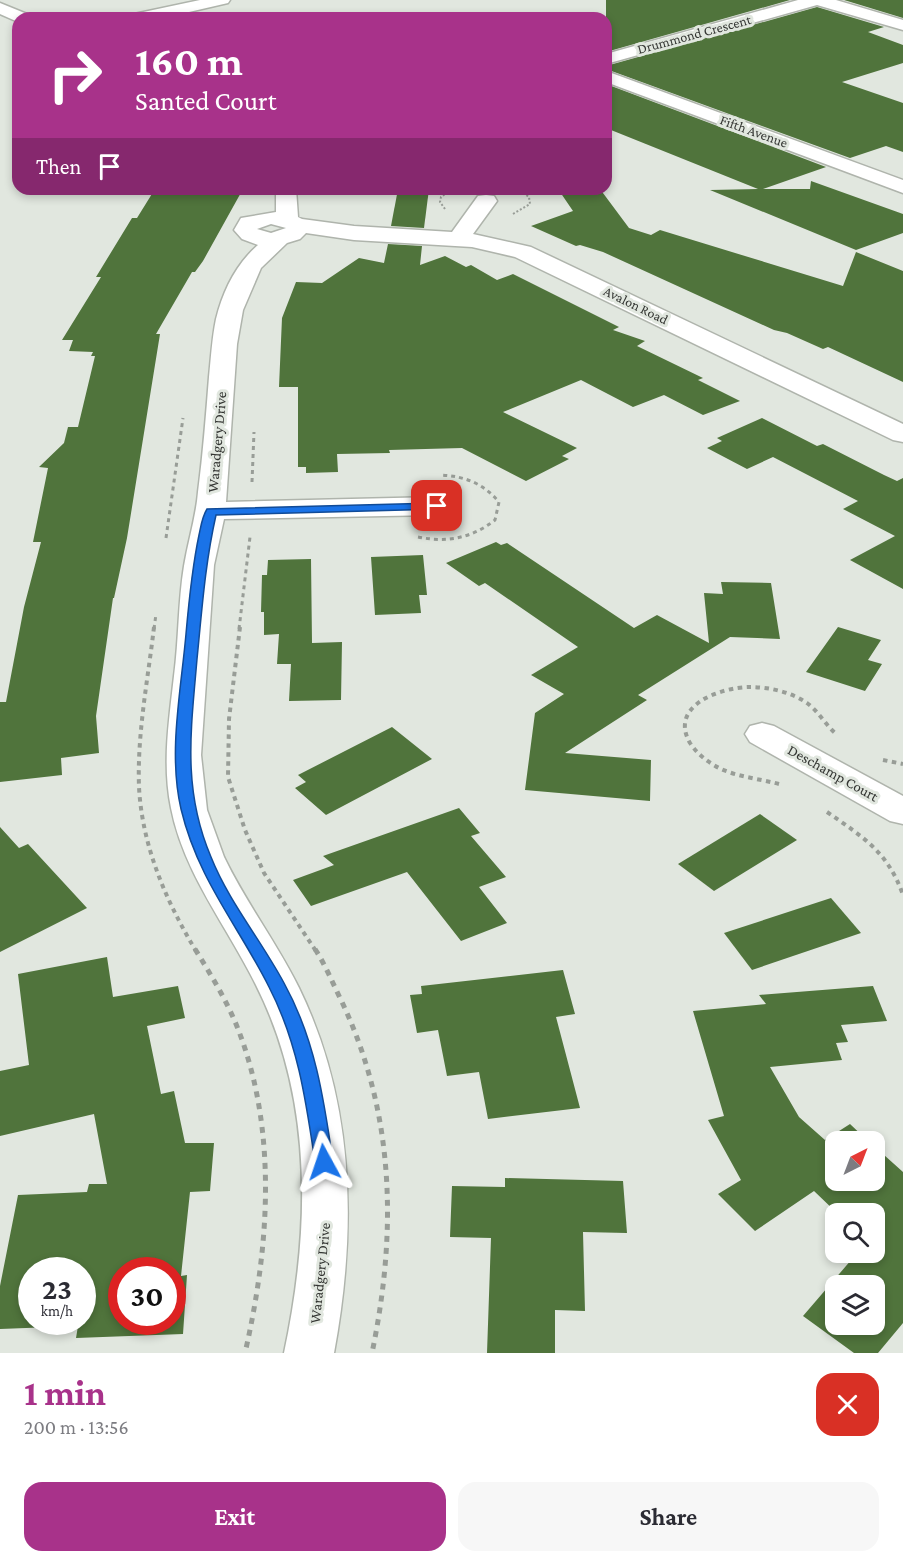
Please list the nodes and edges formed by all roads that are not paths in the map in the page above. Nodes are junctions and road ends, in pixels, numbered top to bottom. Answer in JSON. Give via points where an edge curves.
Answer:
{"nodes":[{"id":1,"x":222,"y":0,"type":"edge"},
{"id":2,"x":818,"y":0,"type":"edge"},
{"id":3,"x":167,"y":12,"type":"edge"},
{"id":4,"x":903,"y":25,"type":"edge"},
{"id":5,"x":612,"y":57,"type":"edge"},
{"id":6,"x":612,"y":78,"type":"edge"},
{"id":7,"x":903,"y":187,"type":"edge"},
{"id":8,"x":285,"y":195,"type":"edge"},
{"id":9,"x":486,"y":201,"type":"dead end"},
{"id":10,"x":275,"y":233,"type":"junction"},
{"id":11,"x":458,"y":239,"type":"junction"},
{"id":12,"x":903,"y":434,"type":"edge"},
{"id":13,"x":437,"y":506,"type":"dead end"},
{"id":14,"x":211,"y":511,"type":"junction"},
{"id":15,"x":762,"y":734,"type":"dead end"},
{"id":16,"x":903,"y":812,"type":"edge"},
{"id":17,"x":309,"y":1353,"type":"edge"}],
"edges":[{"from":1,"to":3,"type":"street"},
{"from":2,"to":4,"type":"street"},
{"from":2,"to":5,"type":"street","name":"Drummond Crescent"},
{"from":6,"to":7,"type":"street","name":"Fifth Avenue"},
{"from":8,"to":10,"type":"street","name":"Waradgery Drive"},
{"from":9,"to":11,"type":"street"},
{"from":10,"to":11,"type":"street","name":"Avalon Road"},
{"from":10,"to":14,"type":"street","name":"Waradgery Drive","via":[[236,296],[226,332]]},
{"from":11,"to":12,"type":"street","name":"Avalon Road","via":[[536,257]]},
{"from":13,"to":14,"type":"street"},
{"from":14,"to":17,"type":"street","name":"Waradgery Drive","via":[[199,564],[183,780],[203,856],[277,984],[305,1054],[314,1092],[324,1162],[326,1217]]},
{"from":15,"to":16,"type":"street","name":"Deschamp Court"}]}
